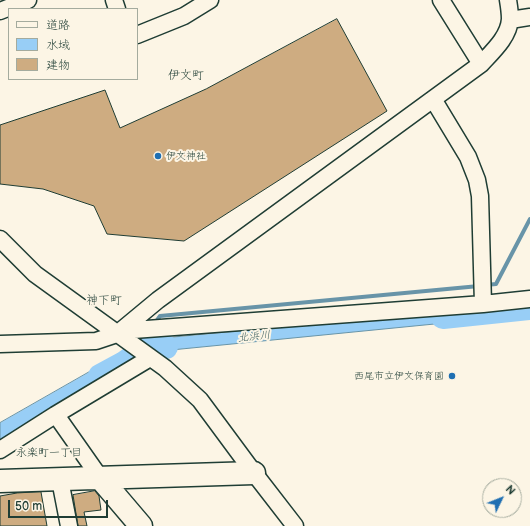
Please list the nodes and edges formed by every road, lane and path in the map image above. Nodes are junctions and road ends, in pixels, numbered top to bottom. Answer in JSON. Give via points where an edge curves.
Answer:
{"nodes":[{"id":1,"x":28,"y":0,"type":"edge"},
{"id":2,"x":210,"y":0,"type":"edge"},
{"id":3,"x":441,"y":0,"type":"edge"},
{"id":4,"x":508,"y":0,"type":"edge"},
{"id":5,"x":0,"y":11,"type":"edge"},
{"id":6,"x":530,"y":17,"type":"edge"},
{"id":7,"x":510,"y":20,"type":"junction"},
{"id":8,"x":138,"y":35,"type":"edge"},
{"id":9,"x":481,"y":64,"type":"junction"},
{"id":10,"x":432,"y":99,"type":"junction"},
{"id":11,"x":0,"y":239,"type":"edge"},
{"id":12,"x":530,"y":299,"type":"edge"},
{"id":13,"x":483,"y":304,"type":"junction"},
{"id":14,"x":121,"y":335,"type":"junction"},
{"id":15,"x":0,"y":344,"type":"edge"},
{"id":16,"x":156,"y":362,"type":"junction"},
{"id":17,"x":56,"y":415,"type":"junction"},
{"id":18,"x":0,"y":450,"type":"edge"},
{"id":19,"x":254,"y":473,"type":"junction"},
{"id":20,"x":101,"y":479,"type":"junction"},
{"id":21,"x":60,"y":480,"type":"junction"},
{"id":22,"x":0,"y":481,"type":"edge"},
{"id":23,"x":69,"y":526,"type":"edge"},
{"id":24,"x":141,"y":526,"type":"edge"},
{"id":25,"x":296,"y":526,"type":"edge"}],
"edges":[{"from":1,"to":5,"type":"street"},
{"from":2,"to":8,"type":"street","via":[[184,16]]},
{"from":3,"to":9,"type":"street"},
{"from":4,"to":7,"type":"street"},
{"from":6,"to":7,"type":"street"},
{"from":7,"to":9,"type":"street","via":[[504,36]]},
{"from":9,"to":10,"type":"street"},
{"from":10,"to":13,"type":"street","via":[[468,157],[477,180],[480,196]]},
{"from":10,"to":14,"type":"street","via":[[164,295]]},
{"from":11,"to":14,"type":"street","via":[[35,274]]},
{"from":12,"to":13,"type":"street"},
{"from":13,"to":14,"type":"street"},
{"from":14,"to":15,"type":"street","via":[[96,341]]},
{"from":14,"to":16,"type":"street"},
{"from":16,"to":17,"type":"street"},
{"from":16,"to":19,"type":"street","via":[[200,400]]},
{"from":17,"to":18,"type":"street"},
{"from":17,"to":20,"type":"street"},
{"from":19,"to":20,"type":"street"},
{"from":19,"to":25,"type":"street"},
{"from":20,"to":21,"type":"street"},
{"from":20,"to":24,"type":"street"},
{"from":21,"to":22,"type":"street"},
{"from":21,"to":23,"type":"street"}]}
